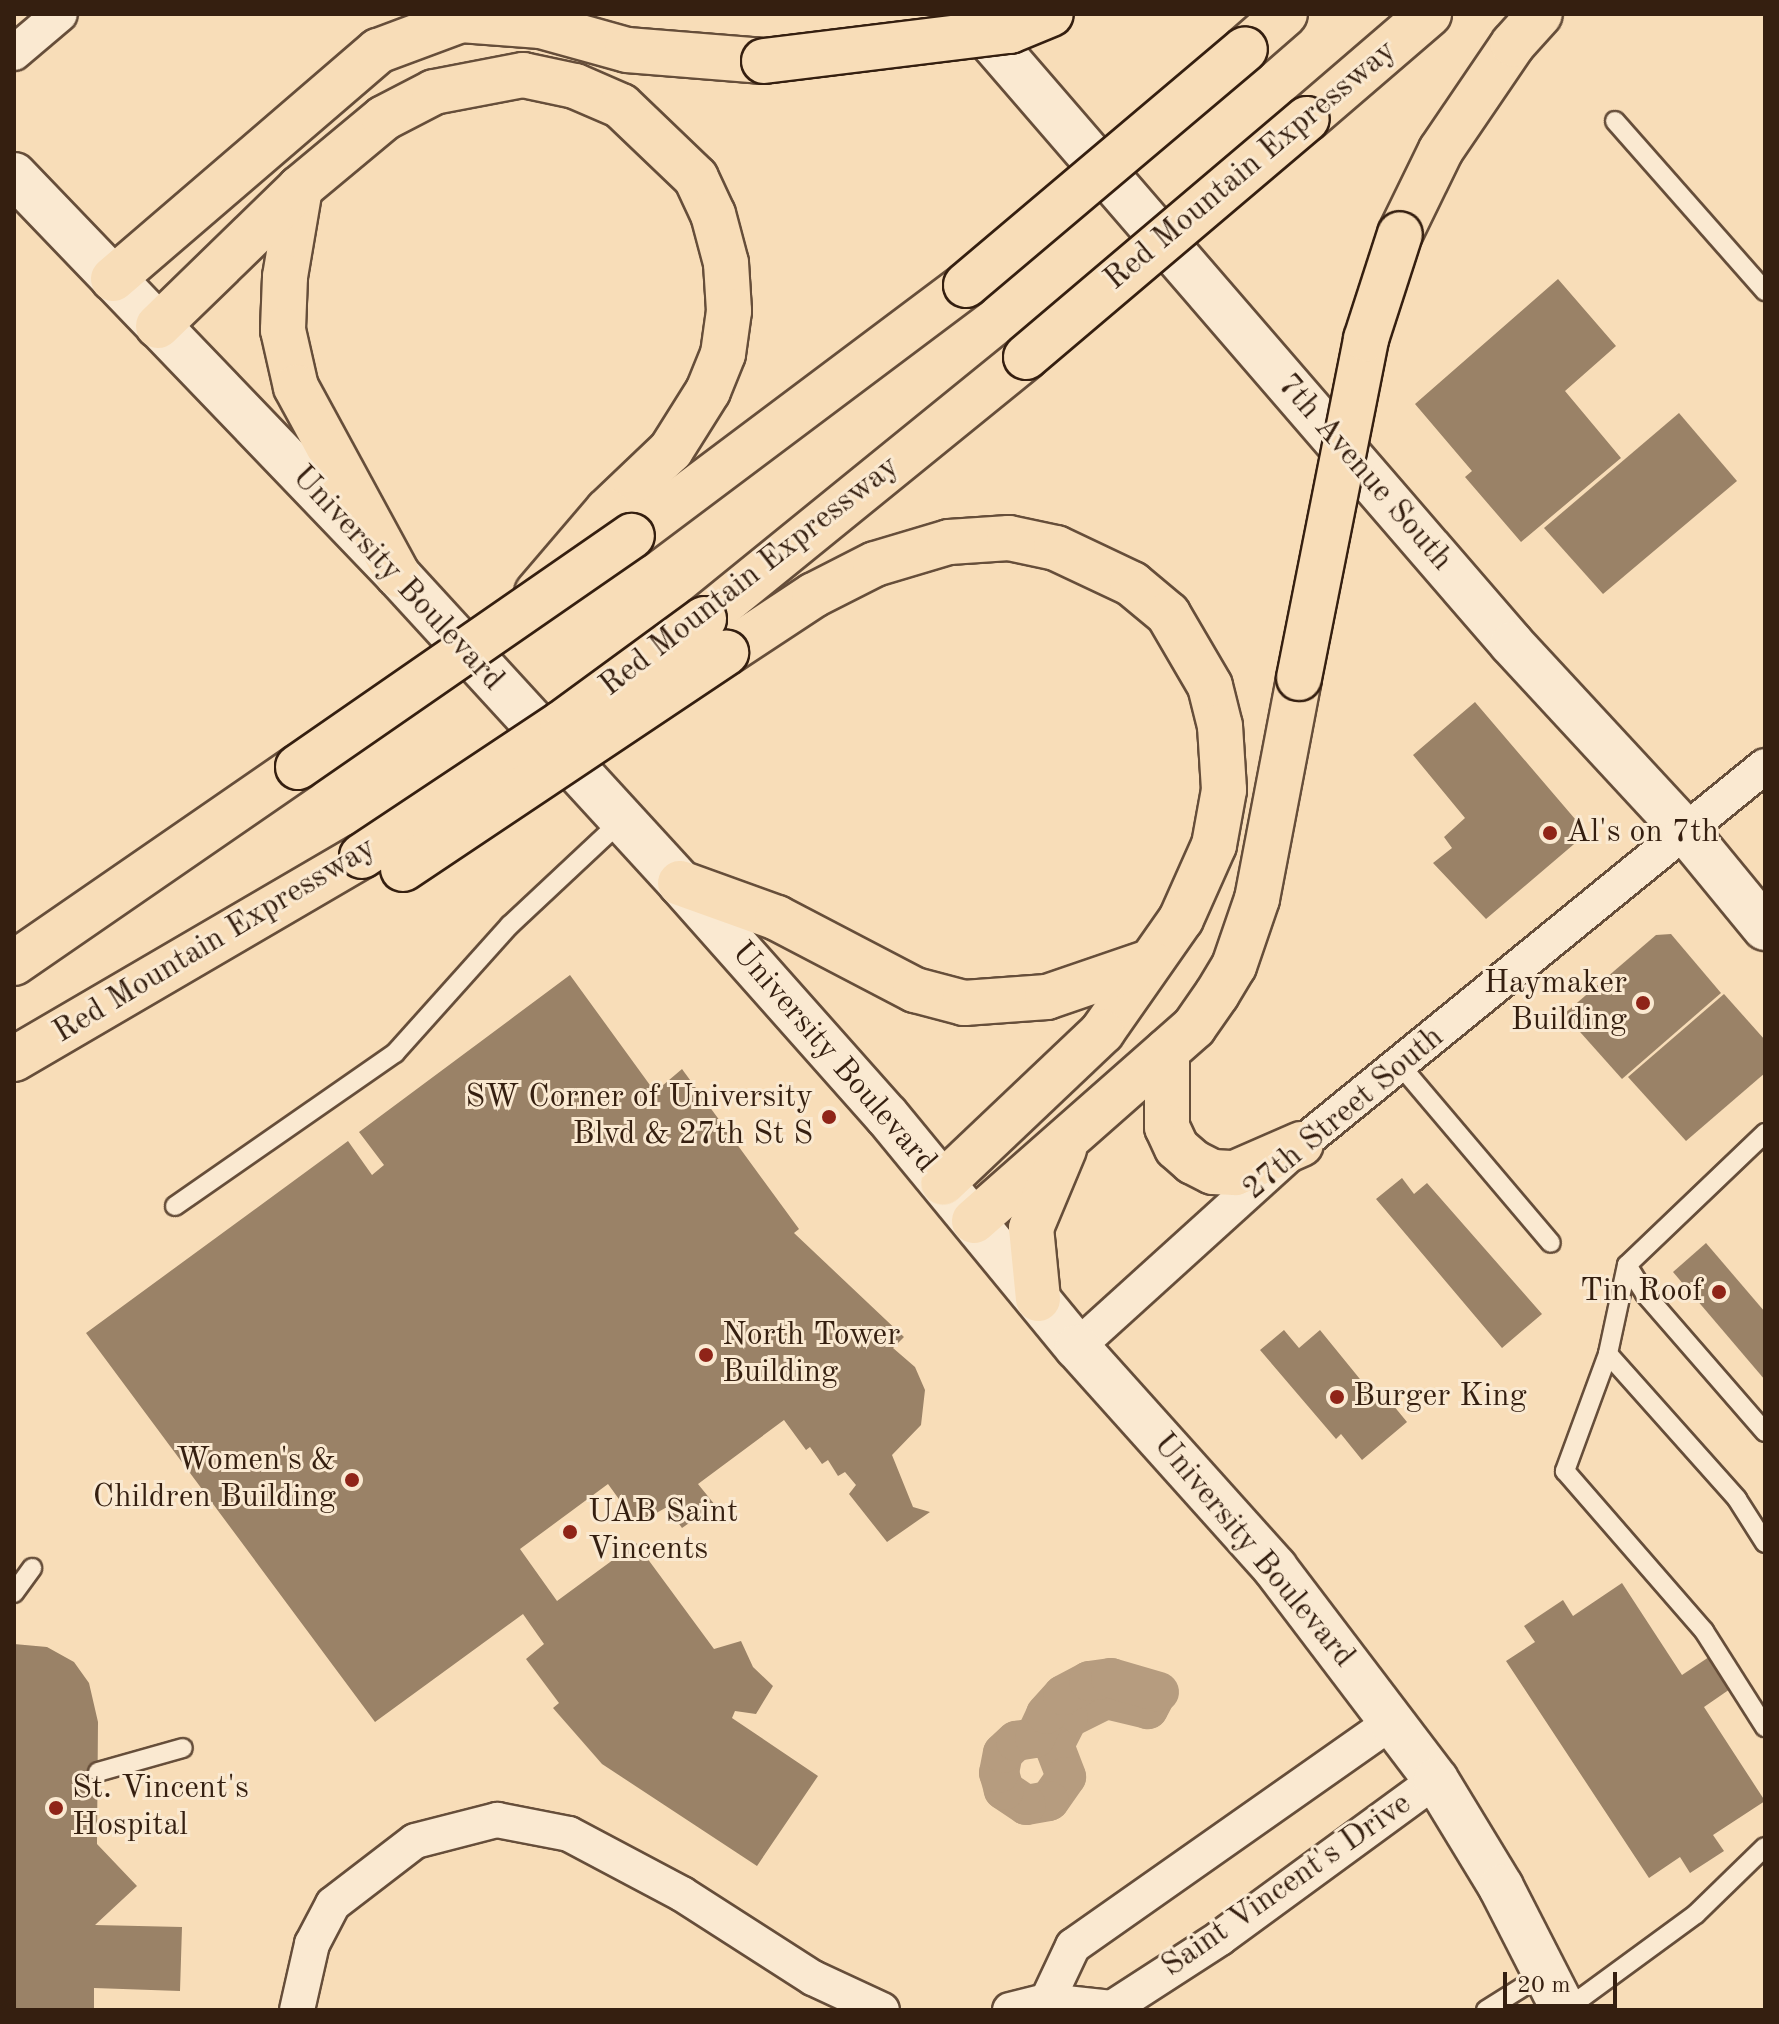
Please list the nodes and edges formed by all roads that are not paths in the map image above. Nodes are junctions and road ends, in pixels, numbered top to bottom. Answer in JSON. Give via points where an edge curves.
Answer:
{"nodes":[{"id":1,"x":60,"y":14,"type":"edge"},
{"id":2,"x":968,"y":14,"type":"edge"},
{"id":3,"x":1051,"y":14,"type":"edge"},
{"id":4,"x":1285,"y":14,"type":"edge"},
{"id":5,"x":1429,"y":14,"type":"edge"},
{"id":6,"x":1540,"y":14,"type":"edge"},
{"id":7,"x":14,"y":53,"type":"edge"},
{"id":8,"x":1615,"y":121,"type":"dead end"},
{"id":9,"x":14,"y":175,"type":"edge"},
{"id":10,"x":300,"y":188,"type":"junction"},
{"id":11,"x":113,"y":279,"type":"junction"},
{"id":12,"x":1765,"y":291,"type":"edge"},
{"id":13,"x":158,"y":326,"type":"junction"},
{"id":14,"x":620,"y":524,"type":"junction"},
{"id":15,"x":398,"y":575,"type":"junction"},
{"id":16,"x":715,"y":636,"type":"junction"},
{"id":17,"x":1765,"y":766,"type":"edge"},
{"id":18,"x":620,"y":822,"type":"junction"},
{"id":19,"x":1687,"y":833,"type":"junction"},
{"id":20,"x":680,"y":883,"type":"junction"},
{"id":21,"x":1765,"y":928,"type":"edge"},
{"id":22,"x":216,"y":941,"type":"junction"},
{"id":23,"x":1149,"y":962,"type":"junction"},
{"id":24,"x":14,"y":963,"type":"edge"},
{"id":25,"x":1167,"y":1051,"type":"junction"},
{"id":26,"x":14,"y":1059,"type":"edge"},
{"id":27,"x":1400,"y":1065,"type":"junction"},
{"id":28,"x":1765,"y":1133,"type":"edge"},
{"id":29,"x":1068,"y":1141,"type":"junction"},
{"id":30,"x":1301,"y":1144,"type":"junction"},
{"id":31,"x":943,"y":1183,"type":"junction"},
{"id":32,"x":175,"y":1206,"type":"dead end"},
{"id":33,"x":974,"y":1221,"type":"junction"},
{"id":34,"x":1551,"y":1243,"type":"dead end"},
{"id":35,"x":1627,"y":1265,"type":"junction"},
{"id":36,"x":1038,"y":1299,"type":"junction"},
{"id":37,"x":1077,"y":1347,"type":"junction"},
{"id":38,"x":1608,"y":1354,"type":"junction"},
{"id":39,"x":1765,"y":1432,"type":"edge"},
{"id":40,"x":1765,"y":1543,"type":"edge"},
{"id":41,"x":32,"y":1568,"type":"dead end"},
{"id":42,"x":14,"y":1593,"type":"edge"},
{"id":43,"x":1392,"y":1722,"type":"junction"},
{"id":44,"x":1765,"y":1727,"type":"edge"},
{"id":45,"x":183,"y":1748,"type":"dead end"},
{"id":46,"x":98,"y":1772,"type":"dead end"},
{"id":47,"x":1436,"y":1780,"type":"junction"},
{"id":48,"x":1765,"y":1847,"type":"edge"},
{"id":49,"x":1558,"y":1998,"type":"edge"},
{"id":50,"x":1047,"y":2001,"type":"junction"},
{"id":51,"x":297,"y":2010,"type":"edge"},
{"id":52,"x":882,"y":2010,"type":"edge"},
{"id":53,"x":1010,"y":2010,"type":"edge"},
{"id":54,"x":1486,"y":2010,"type":"edge"}],
"edges":[{"from":1,"to":7,"type":"street"},
{"from":2,"to":19,"type":"street","name":"7th Avenue South","via":[[1512,644]]},
{"from":3,"to":11,"type":"highway","bridge":true,"via":[[1010,31],[764,61],[627,50],[541,26],[461,20],[378,51]]},
{"from":4,"to":14,"type":"highway","bridge":true,"via":[[966,285]]},
{"from":5,"to":16,"type":"highway","name":"Red Mountain Expressway","bridge":true,"via":[[1026,357]]},
{"from":6,"to":25,"type":"highway","bridge":true,"via":[[1513,44],[1441,150],[1400,234],[1366,339],[1265,861],[1246,934],[1217,994]]},
{"from":8,"to":12,"type":"lane"},
{"from":9,"to":11,"type":"street","name":"University Boulevard"},
{"from":10,"to":13,"type":"highway"},
{"from":10,"to":14,"type":"highway","via":[[384,118],[434,92],[523,75],[575,86],[621,106],[664,143],[696,178],[713,214],[726,263],[725,339],[708,391]]},
{"from":10,"to":15,"type":"highway","via":[[285,277],[283,330],[296,387]]},
{"from":11,"to":13,"type":"street","name":"University Boulevard"},
{"from":13,"to":15,"type":"street","name":"University Boulevard"},
{"from":14,"to":24,"type":"highway","bridge":true,"via":[[519,615]]},
{"from":15,"to":18,"type":"street","name":"University Boulevard"},
{"from":16,"to":22,"type":"highway","name":"Red Mountain Expressway","bridge":true,"via":[[562,723],[362,856]]},
{"from":16,"to":22,"type":"highway","bridge":true,"via":[[403,869],[262,942]]},
{"from":16,"to":23,"type":"highway","via":[[843,579],[949,542],[1009,538],[1056,548],[1132,584],[1168,614],[1191,648],[1210,686],[1224,764],[1214,845],[1181,919]]},
{"from":17,"to":19,"type":"street","name":"27th Street South"},
{"from":18,"to":20,"type":"street","name":"University Boulevard"},
{"from":18,"to":32,"type":"lane","via":[[510,925],[395,1053]]},
{"from":19,"to":21,"type":"street","name":"7th Avenue South"},
{"from":19,"to":27,"type":"street","name":"27th Street South"},
{"from":20,"to":23,"type":"highway","via":[[777,918],[915,990],[964,1003],[1047,997]]},
{"from":20,"to":31,"type":"street","name":"University Boulevard"},
{"from":22,"to":26,"type":"highway","name":"Red Mountain Expressway"},
{"from":23,"to":31,"type":"highway","via":[[1102,1032]]},
{"from":25,"to":29,"type":"highway"},
{"from":25,"to":30,"type":"highway","via":[[1167,1127],[1177,1148],[1193,1162],[1213,1172],[1235,1173]]},
{"from":27,"to":30,"type":"street","name":"27th Street South"},
{"from":27,"to":34,"type":"lane"},
{"from":28,"to":35,"type":"lane"},
{"from":29,"to":33,"type":"highway"},
{"from":29,"to":36,"type":"highway","via":[[1031,1228]]},
{"from":30,"to":37,"type":"street","name":"27th Street South"},
{"from":31,"to":33,"type":"street","name":"University Boulevard"},
{"from":33,"to":36,"type":"street","name":"University Boulevard"},
{"from":35,"to":38,"type":"lane"},
{"from":35,"to":39,"type":"lane","via":[[1645,1294]]},
{"from":36,"to":37,"type":"street","name":"University Boulevard"},
{"from":37,"to":43,"type":"street","name":"University Boulevard","via":[[1275,1568]]},
{"from":38,"to":40,"type":"lane","via":[[1737,1499]]},
{"from":38,"to":44,"type":"lane","via":[[1565,1471],[1704,1631]]},
{"from":41,"to":42,"type":"lane"},
{"from":43,"to":47,"type":"street","name":"University Boulevard"},
{"from":43,"to":50,"type":"street","via":[[1073,1946]]},
{"from":45,"to":46,"type":"lane"},
{"from":47,"to":49,"type":"street","name":"University Boulevard","via":[[1501,1887]]},
{"from":47,"to":50,"type":"street","name":"Saint Vincent's Drive","via":[[1220,1938],[1112,2008]]},
{"from":48,"to":49,"type":"lane","via":[[1696,1914]]},
{"from":49,"to":54,"type":"lane"},
{"from":50,"to":53,"type":"street","name":"Saint Vincent's Drive"},
{"from":51,"to":52,"type":"street","via":[[312,1944],[333,1904],[415,1841],[497,1820],[569,1834],[682,1894],[813,1978]]}]}
